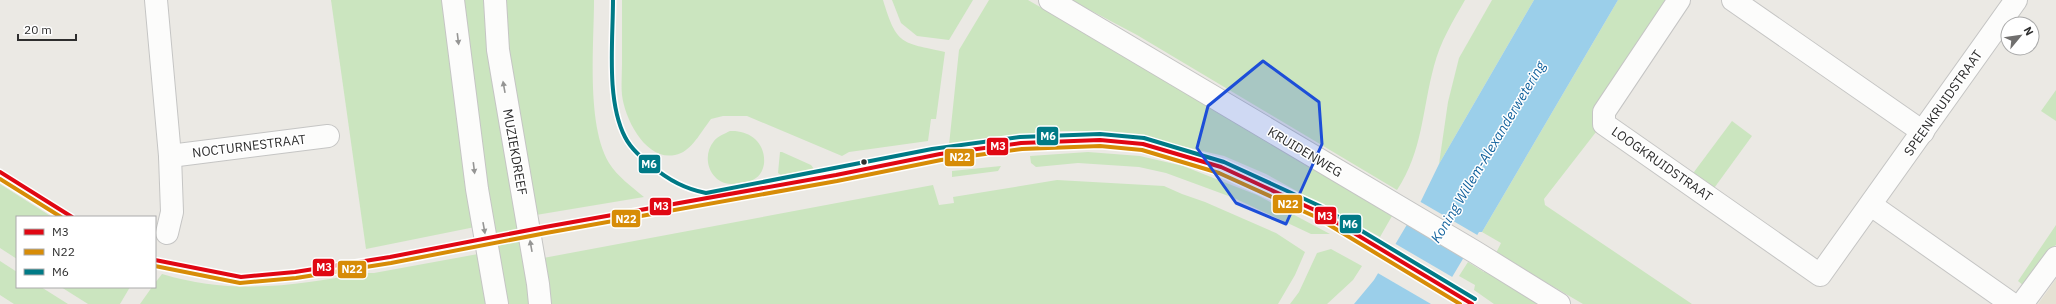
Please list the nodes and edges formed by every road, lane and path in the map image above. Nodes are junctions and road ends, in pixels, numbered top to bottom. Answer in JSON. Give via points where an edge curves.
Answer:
{"nodes":[{"id":1,"x":156,"y":0,"type":"edge"},
{"id":2,"x":453,"y":0,"type":"edge"},
{"id":3,"x":495,"y":0,"type":"edge"},
{"id":4,"x":1050,"y":0,"type":"edge"},
{"id":5,"x":1679,"y":0,"type":"edge"},
{"id":6,"x":1733,"y":0,"type":"edge"},
{"id":7,"x":2016,"y":0,"type":"edge"},
{"id":8,"x":1923,"y":132,"type":"junction"},
{"id":9,"x":328,"y":136,"type":"dead end"},
{"id":10,"x":170,"y":156,"type":"junction"},
{"id":11,"x":1871,"y":206,"type":"junction"},
{"id":12,"x":167,"y":233,"type":"dead end"},
{"id":13,"x":2056,"y":258,"type":"edge"},
{"id":14,"x":1820,"y":275,"type":"joint"},
{"id":15,"x":539,"y":294,"type":"edge"},
{"id":16,"x":496,"y":297,"type":"edge"},
{"id":17,"x":1559,"y":304,"type":"edge"},
{"id":18,"x":2012,"y":304,"type":"edge"},
{"id":19,"x":2022,"y":304,"type":"edge"}],
"edges":[{"from":1,"to":10,"type":"street"},
{"from":2,"to":16,"type":"street","one_way":true,"via":[[477,189]]},
{"from":15,"to":3,"type":"street","name":"MUZIEKDREEF","one_way":true,"via":[[498,50]]},
{"from":4,"to":17,"type":"street","name":"KRUIDENWEG"},
{"from":5,"to":14,"type":"street","name":"LOOGKRUIDSTRAAT","via":[[1604,112],[1604,124]]},
{"from":6,"to":8,"type":"street"},
{"from":7,"to":8,"type":"street","name":"SPEENKRUIDSTRAAT"},
{"from":8,"to":11,"type":"street","name":"SPEENKRUIDSTRAAT"},
{"from":9,"to":10,"type":"street","name":"NOCTURNESTRAAT"},
{"from":10,"to":12,"type":"street","via":[[172,212]]},
{"from":11,"to":14,"type":"street","name":"SPEENKRUIDSTRAAT"},
{"from":11,"to":18,"type":"street"},
{"from":13,"to":19,"type":"street"}]}
